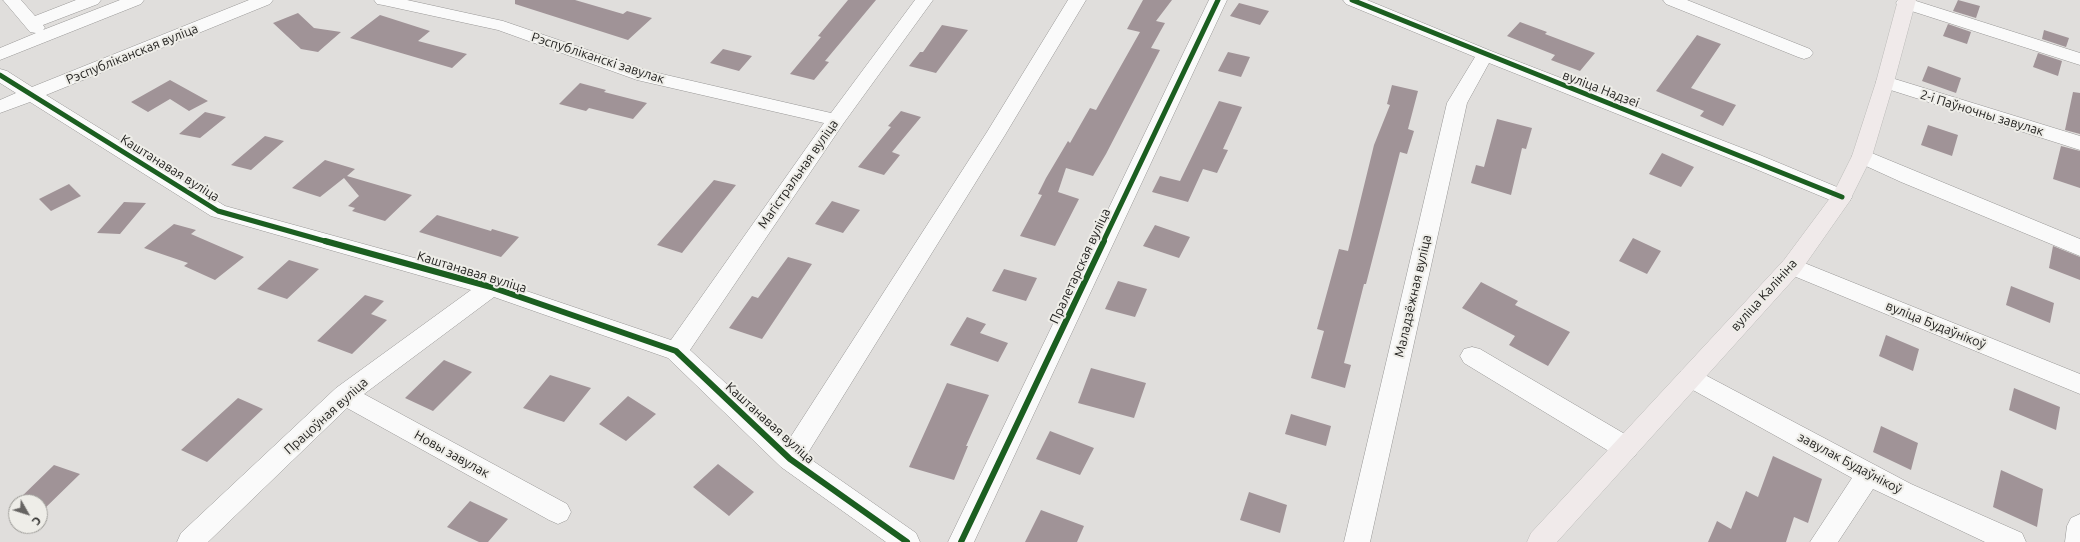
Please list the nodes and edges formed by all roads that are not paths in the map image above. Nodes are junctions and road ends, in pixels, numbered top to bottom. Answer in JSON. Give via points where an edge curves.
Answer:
{"nodes":[{"id":1,"x":12,"y":0,"type":"edge"},
{"id":2,"x":92,"y":0,"type":"edge"},
{"id":3,"x":135,"y":0,"type":"edge"},
{"id":4,"x":264,"y":0,"type":"edge"},
{"id":5,"x":383,"y":0,"type":"edge"},
{"id":6,"x":924,"y":0,"type":"edge"},
{"id":7,"x":1077,"y":0,"type":"edge"},
{"id":8,"x":1218,"y":0,"type":"edge"},
{"id":9,"x":1352,"y":0,"type":"edge"},
{"id":10,"x":1672,"y":0,"type":"edge"},
{"id":11,"x":1906,"y":1,"type":"edge"},
{"id":12,"x":1804,"y":53,"type":"dead end"},
{"id":13,"x":0,"y":54,"type":"edge"},
{"id":14,"x":1485,"y":56,"type":"junction"},
{"id":15,"x":2080,"y":59,"type":"edge"},
{"id":16,"x":0,"y":75,"type":"edge"},
{"id":17,"x":1885,"y":82,"type":"junction"},
{"id":18,"x":30,"y":94,"type":"junction"},
{"id":19,"x":0,"y":107,"type":"edge"},
{"id":20,"x":836,"y":120,"type":"junction"},
{"id":21,"x":2080,"y":143,"type":"edge"},
{"id":22,"x":1862,"y":156,"type":"junction"},
{"id":23,"x":1842,"y":197,"type":"junction"},
{"id":24,"x":2080,"y":248,"type":"edge"},
{"id":25,"x":1792,"y":266,"type":"junction"},
{"id":26,"x":491,"y":287,"type":"junction"},
{"id":27,"x":676,"y":351,"type":"junction"},
{"id":28,"x":1472,"y":356,"type":"dead end"},
{"id":29,"x":1690,"y":377,"type":"junction"},
{"id":30,"x":2080,"y":384,"type":"edge"},
{"id":31,"x":345,"y":395,"type":"junction"},
{"id":32,"x":1626,"y":448,"type":"junction"},
{"id":33,"x":790,"y":459,"type":"junction"},
{"id":34,"x":1869,"y":474,"type":"junction"},
{"id":35,"x":558,"y":512,"type":"dead end"},
{"id":36,"x":2080,"y":526,"type":"edge"},
{"id":37,"x":1548,"y":540,"type":"edge"},
{"id":38,"x":190,"y":542,"type":"edge"},
{"id":39,"x":907,"y":542,"type":"edge"},
{"id":40,"x":960,"y":542,"type":"edge"},
{"id":41,"x":1357,"y":542,"type":"edge"},
{"id":42,"x":1823,"y":542,"type":"edge"},
{"id":43,"x":2013,"y":542,"type":"edge"},
{"id":44,"x":2078,"y":542,"type":"edge"}],
"edges":[{"from":1,"to":2,"type":"street","via":[[34,26]]},
{"from":3,"to":13,"type":"street"},
{"from":4,"to":18,"type":"street","name":"Рэспубліканская вуліца"},
{"from":5,"to":20,"type":"street","name":"Рэспубліканскі завулак","via":[[503,26],[644,76]]},
{"from":6,"to":20,"type":"street","name":"Магістральная вуліца"},
{"from":7,"to":33,"type":"street","via":[[995,135]]},
{"from":8,"to":40,"type":"street","name":"Пралетарская вуліца"},
{"from":9,"to":14,"type":"street","name":"вуліца Надзеі"},
{"from":10,"to":12,"type":"street"},
{"from":11,"to":15,"type":"street"},
{"from":11,"to":17,"type":"main road","name":"вуліца Калініна"},
{"from":14,"to":23,"type":"street","name":"вуліца Надзеі"},
{"from":14,"to":41,"type":"street","name":"Маладзёжная вуліца","via":[[1457,103]]},
{"from":16,"to":18,"type":"street","name":"Каштанавая вуліца"},
{"from":17,"to":21,"type":"street","name":"2-і Паўночны завулак"},
{"from":17,"to":22,"type":"main road","name":"вуліца Калініна"},
{"from":18,"to":19,"type":"street","name":"Рэспубліканская вуліца"},
{"from":18,"to":26,"type":"street","name":"Каштанавая вуліца","via":[[218,211]]},
{"from":20,"to":27,"type":"street","name":"Магістральная вуліца"},
{"from":22,"to":23,"type":"main road","name":"вуліца Калініна"},
{"from":22,"to":24,"type":"street"},
{"from":23,"to":25,"type":"main road","name":"вуліца Калініна"},
{"from":25,"to":29,"type":"main road","name":"вуліца Калініна"},
{"from":25,"to":30,"type":"street","name":"вуліца Будаўнікоў"},
{"from":26,"to":27,"type":"street","name":"Каштанавая вуліца"},
{"from":26,"to":31,"type":"street","name":"Працоўная вуліца"},
{"from":27,"to":33,"type":"street","name":"Каштанавая вуліца"},
{"from":28,"to":32,"type":"street"},
{"from":29,"to":32,"type":"main road","name":"вуліца Калініна"},
{"from":29,"to":34,"type":"street","name":"завулак Будаўнікоў"},
{"from":31,"to":35,"type":"street","name":"Новы завулак"},
{"from":31,"to":38,"type":"street","name":"Працоўная вуліца"},
{"from":32,"to":37,"type":"main road","name":"вуліца Калініна"},
{"from":33,"to":39,"type":"street","name":"Каштанавая вуліца"},
{"from":34,"to":42,"type":"street"},
{"from":34,"to":43,"type":"street","name":"завулак Будаўнікоў","via":[[1902,492]]},
{"from":36,"to":44,"type":"street"}]}
